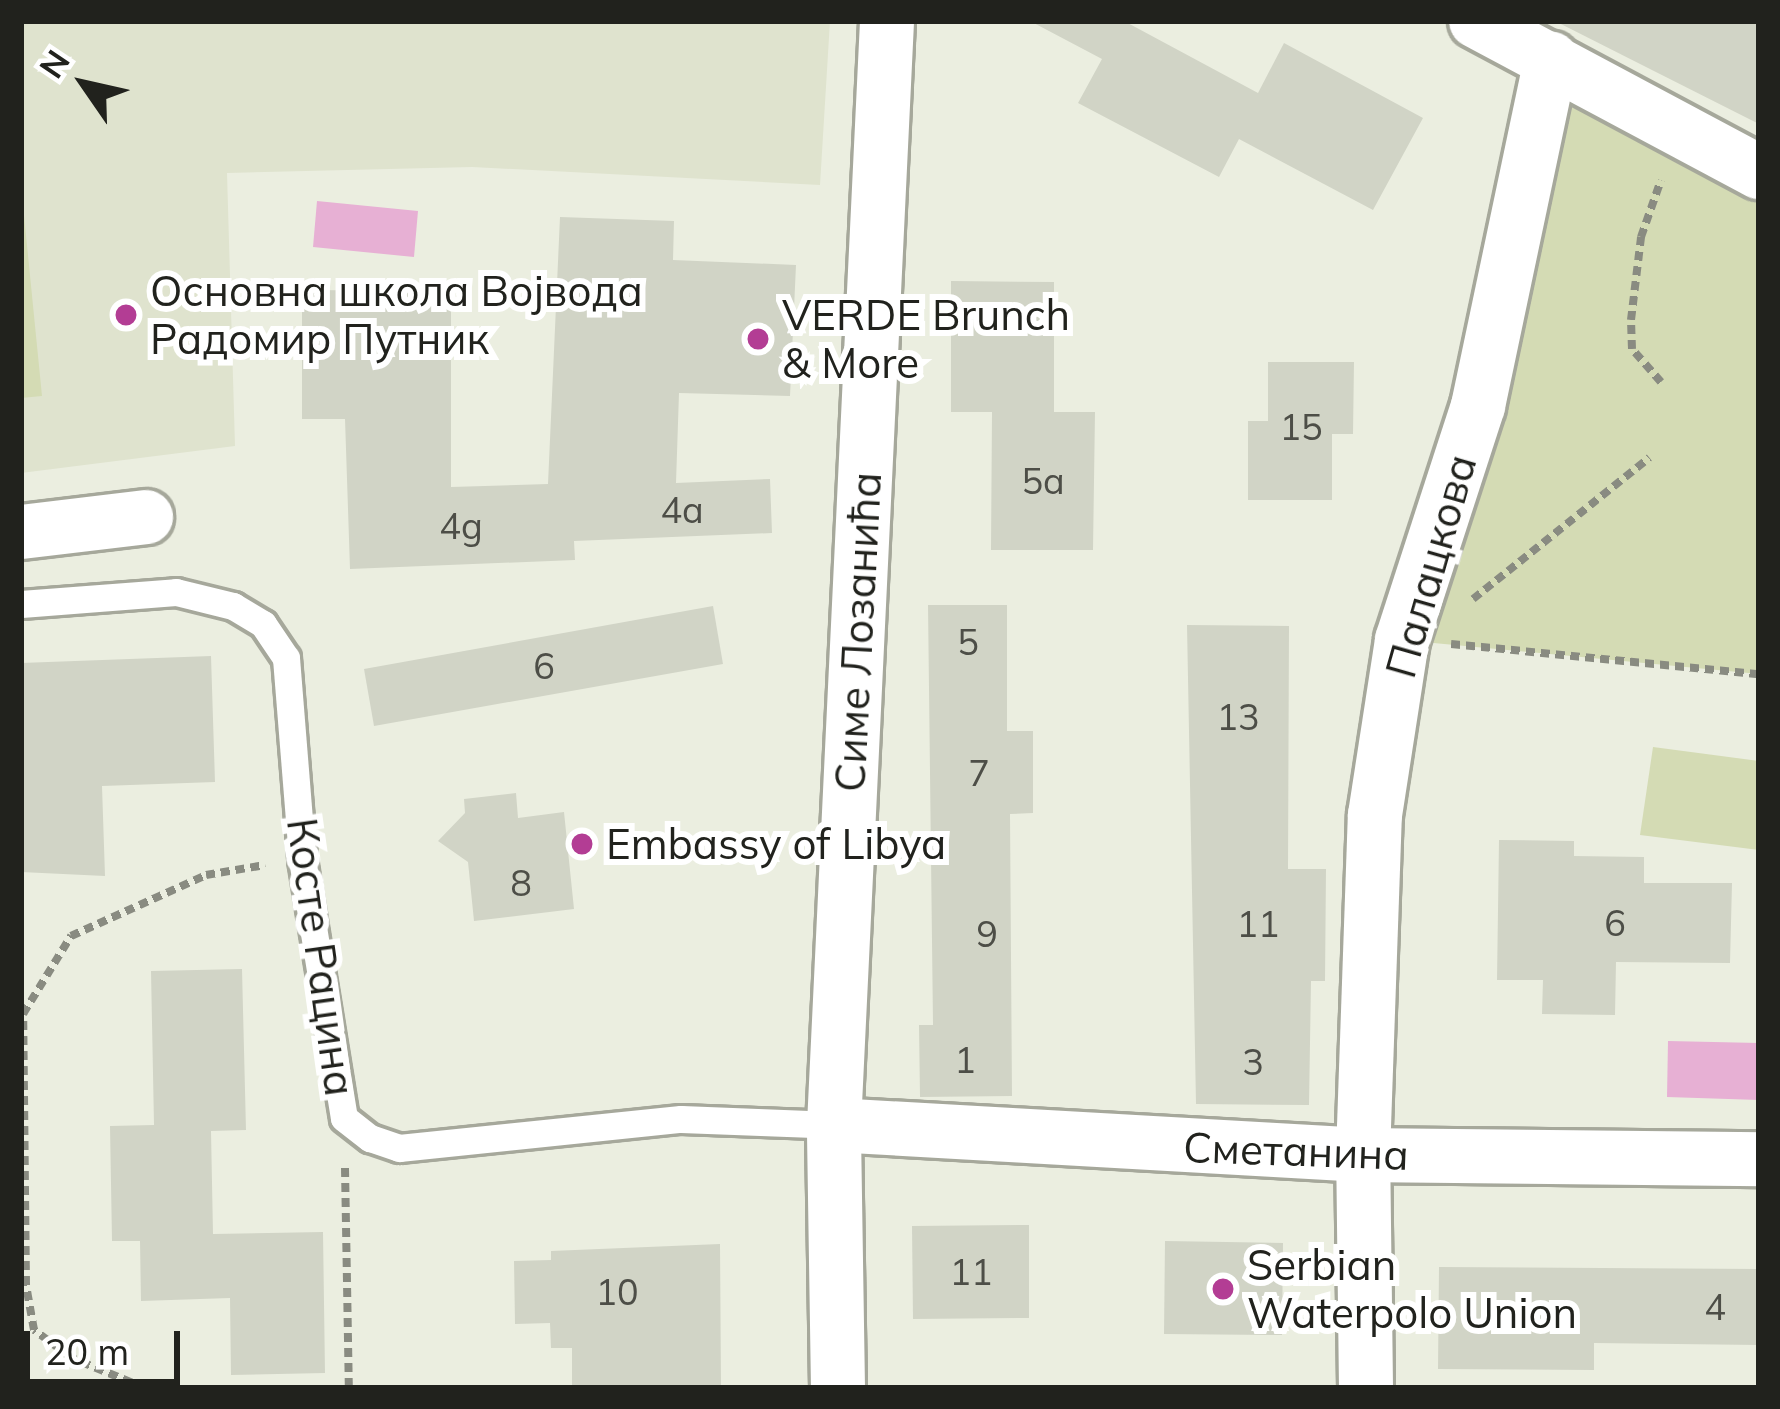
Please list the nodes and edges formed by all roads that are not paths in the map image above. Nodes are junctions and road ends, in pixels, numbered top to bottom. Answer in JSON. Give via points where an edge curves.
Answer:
{"nodes":[{"id":1,"x":887,"y":21,"type":"edge"},
{"id":2,"x":1476,"y":21,"type":"edge"},
{"id":3,"x":1551,"y":59,"type":"junction"},
{"id":4,"x":1759,"y":172,"type":"edge"},
{"id":5,"x":122,"y":520,"type":"dead end"},
{"id":6,"x":21,"y":532,"type":"edge"},
{"id":7,"x":21,"y":604,"type":"edge"},
{"id":8,"x":834,"y":1126,"type":"junction"},
{"id":9,"x":1363,"y":1155,"type":"junction"},
{"id":10,"x":1759,"y":1159,"type":"edge"},
{"id":11,"x":838,"y":1388,"type":"edge"},
{"id":12,"x":1366,"y":1388,"type":"edge"}],
"edges":[{"from":1,"to":8,"type":"street","name":"Симе Лозанића"},
{"from":2,"to":3,"type":"street"},
{"from":3,"to":4,"type":"street"},
{"from":3,"to":9,"type":"street","name":"Палацкова","via":[[1478,406],[1402,640],[1375,815]]},
{"from":5,"to":6,"type":"street"},
{"from":7,"to":8,"type":"lane","name":"Косте Рацина","via":[[176,592],[233,606],[263,624],[286,658],[302,859],[344,1118],[399,1148],[682,1119]]},
{"from":8,"to":9,"type":"street","name":"Сметанина"},
{"from":8,"to":11,"type":"street","name":"Симе Лозанића"},
{"from":9,"to":10,"type":"street","name":"Сметанина"},
{"from":9,"to":12,"type":"street","name":"Палацкова"}]}
